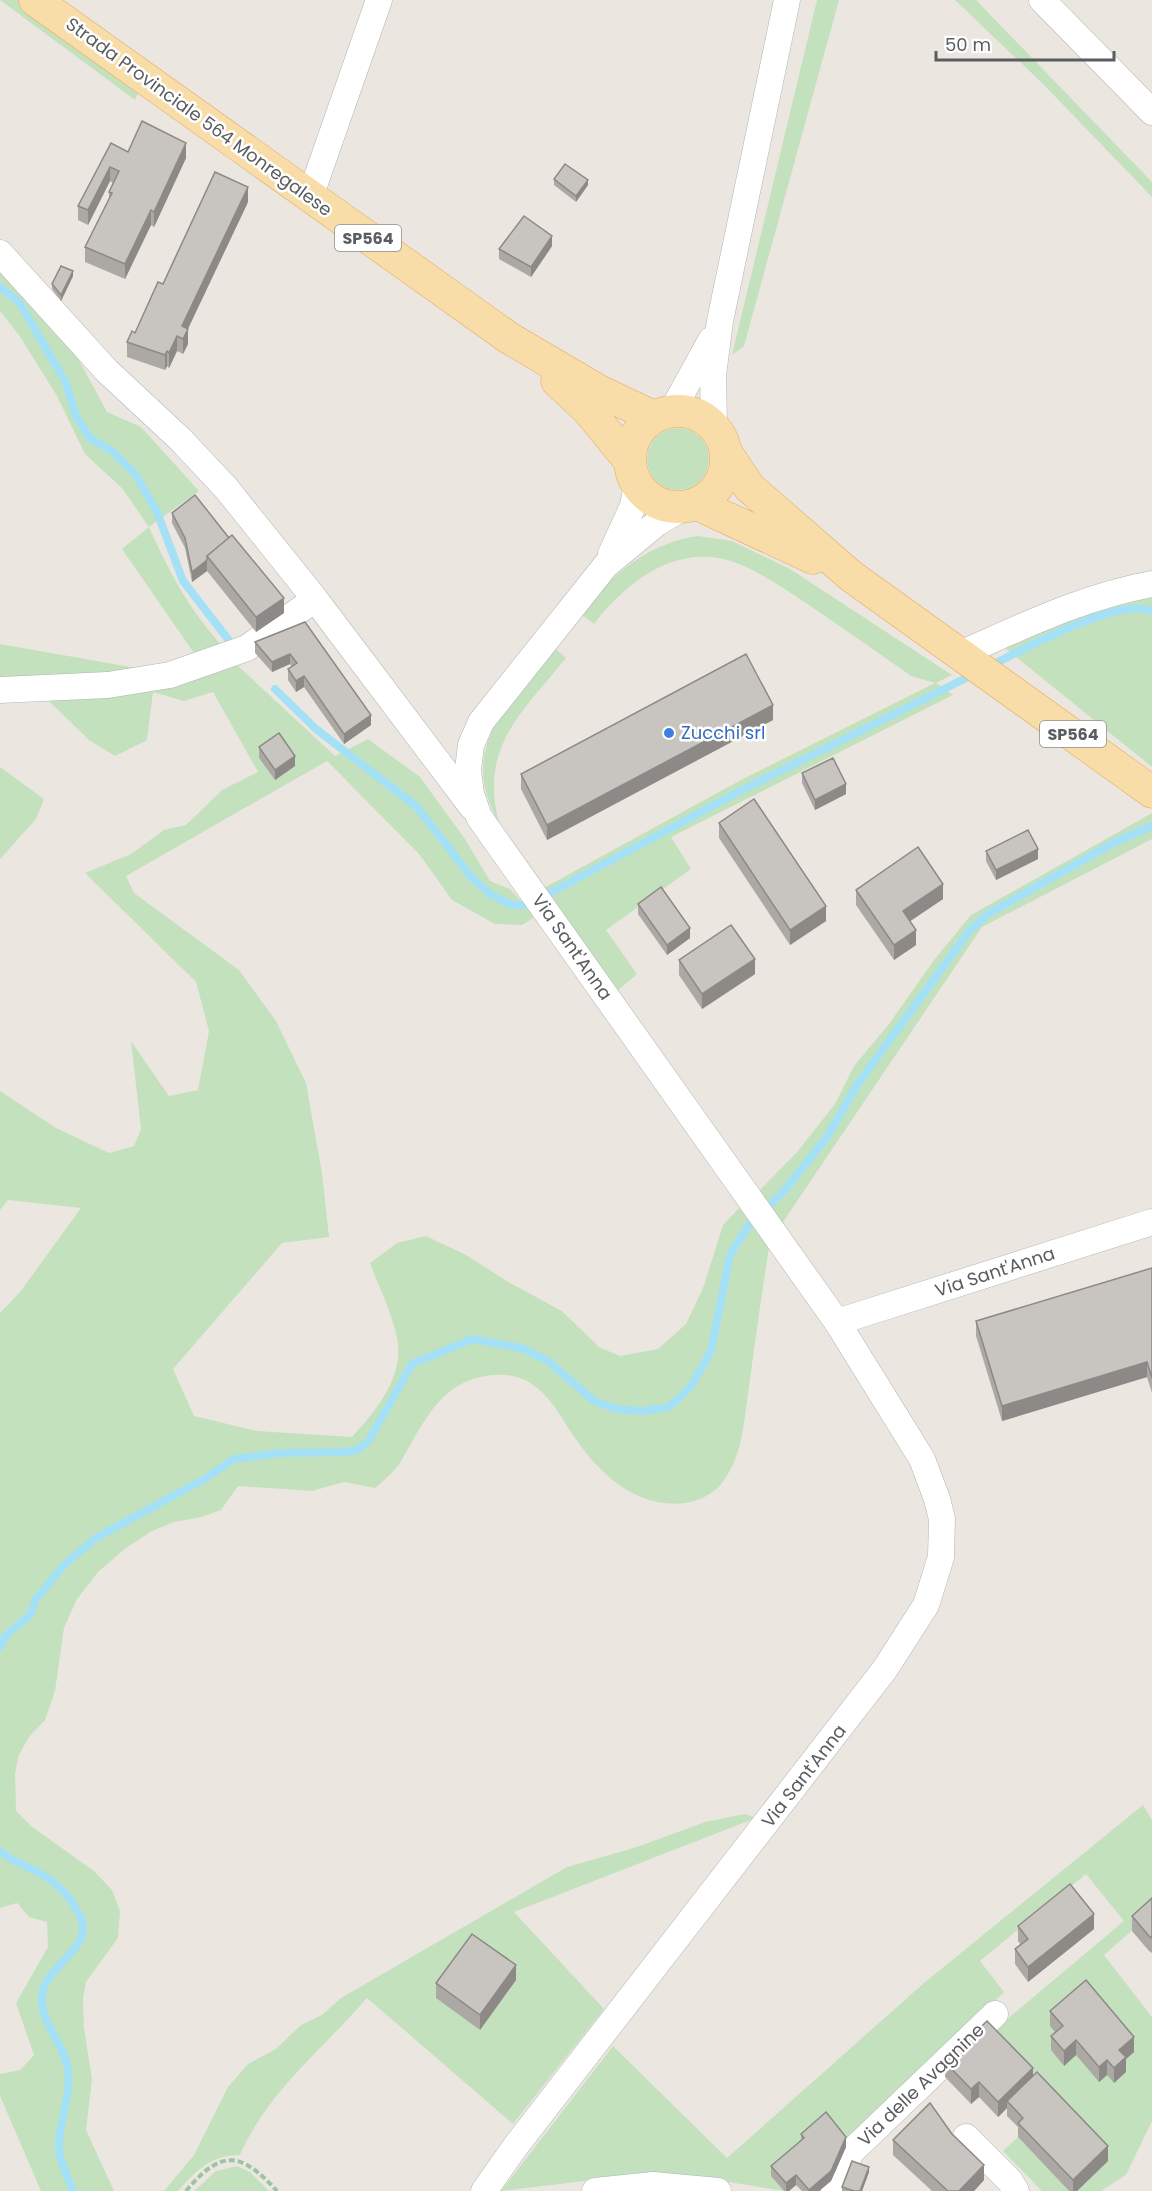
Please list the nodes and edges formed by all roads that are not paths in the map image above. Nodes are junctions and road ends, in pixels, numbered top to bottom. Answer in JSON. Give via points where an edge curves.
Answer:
{"nodes":[{"id":1,"x":35,"y":0,"type":"edge"},
{"id":2,"x":379,"y":0,"type":"edge"},
{"id":3,"x":787,"y":0,"type":"edge"},
{"id":4,"x":1042,"y":0,"type":"edge"},
{"id":5,"x":1152,"y":112,"type":"edge"},
{"id":6,"x":310,"y":197,"type":"junction"},
{"id":7,"x":0,"y":253,"type":"edge"},
{"id":8,"x":720,"y":321,"type":"junction"},
{"id":9,"x":509,"y":338,"type":"junction"},
{"id":10,"x":663,"y":414,"type":"junction"},
{"id":11,"x":720,"y":440,"type":"junction"},
{"id":12,"x":633,"y":472,"type":"junction"},
{"id":13,"x":689,"y":506,"type":"junction"},
{"id":14,"x":606,"y":566,"type":"junction"},
{"id":15,"x":851,"y":576,"type":"junction"},
{"id":16,"x":1152,"y":584,"type":"edge"},
{"id":17,"x":315,"y":599,"type":"junction"},
{"id":18,"x":977,"y":664,"type":"junction"},
{"id":19,"x":0,"y":690,"type":"edge"},
{"id":20,"x":1152,"y":792,"type":"edge"},
{"id":21,"x":480,"y":817,"type":"junction"},
{"id":22,"x":1152,"y":1222,"type":"edge"},
{"id":23,"x":837,"y":1322,"type":"junction"},
{"id":24,"x":995,"y":2014,"type":"dead end"},
{"id":25,"x":966,"y":2137,"type":"dead end"},
{"id":26,"x":484,"y":2191,"type":"edge"},
{"id":27,"x":595,"y":2191,"type":"edge"},
{"id":28,"x":718,"y":2191,"type":"edge"},
{"id":29,"x":834,"y":2191,"type":"edge"},
{"id":30,"x":1016,"y":2191,"type":"edge"}],
"edges":[{"from":1,"to":6,"type":"main road","name":"Strada Provinciale 564 Monregalese","number":"SP564"},
{"from":2,"to":6,"type":"street"},
{"from":3,"to":8,"type":"street"},
{"from":4,"to":5,"type":"street"},
{"from":6,"to":9,"type":"main road","name":"Strada Provinciale 564 Monregalese","number":"SP564"},
{"from":7,"to":17,"type":"street","via":[[107,371],[226,488]]},
{"from":8,"to":10,"type":"street"},
{"from":8,"to":11,"type":"street","via":[[713,375]]},
{"from":9,"to":10,"type":"main road","name":"Strada Provinciale 564 Monregalese","number":"SP564","via":[[599,392]]},
{"from":9,"to":12,"type":"main road","name":"Strada Provinciale 564 Monregalese","number":"SP564","via":[[588,410]]},
{"from":10,"to":11,"type":"main road","name":"Strada Provinciale 564 Monregalese","number":"SP564","via":[[687,412],[702,417]]},
{"from":10,"to":12,"type":"main road","via":[[636,435]]},
{"from":11,"to":13,"type":"main road","via":[[726,468],[720,483],[710,496]]},
{"from":11,"to":15,"type":"main road","name":"Strada Provinciale 564 Monregalese","number":"SP564","via":[[749,487]]},
{"from":12,"to":13,"type":"main road","name":"Strada Provinciale 564 Monregalese","number":"SP564","via":[[656,503]]},
{"from":12,"to":14,"type":"street","name":"Via Sant'Anna","via":[[622,533]]},
{"from":13,"to":14,"type":"street","name":"Via Sant'Anna","via":[[657,523]]},
{"from":13,"to":15,"type":"main road","name":"Strada Provinciale 564 Monregalese","number":"SP564","via":[[730,517]]},
{"from":14,"to":21,"type":"street","name":"Via Sant'Anna","via":[[481,722],[471,745],[468,770],[471,794]]},
{"from":15,"to":18,"type":"main road","name":"Strada Provinciale 564 Monregalese","number":"SP564"},
{"from":16,"to":18,"type":"street","via":[[1083,603]]},
{"from":17,"to":19,"type":"street","via":[[247,648],[170,675],[108,685]]},
{"from":17,"to":21,"type":"street"},
{"from":18,"to":20,"type":"main road","name":"Strada Provinciale 564 Monregalese","number":"SP564"},
{"from":21,"to":23,"type":"street","name":"Via Sant'Anna"},
{"from":22,"to":23,"type":"street","name":"Via Sant'Anna"},
{"from":23,"to":26,"type":"street","name":"Via Sant'Anna","via":[[914,1444],[937,1499],[942,1519],[941,1557],[926,1605],[856,1708]]},
{"from":24,"to":29,"type":"street","name":"Via delle Avagnine","via":[[851,2152]]},
{"from":25,"to":30,"type":"street"},
{"from":27,"to":28,"type":"street","via":[[653,2185]]}]}
